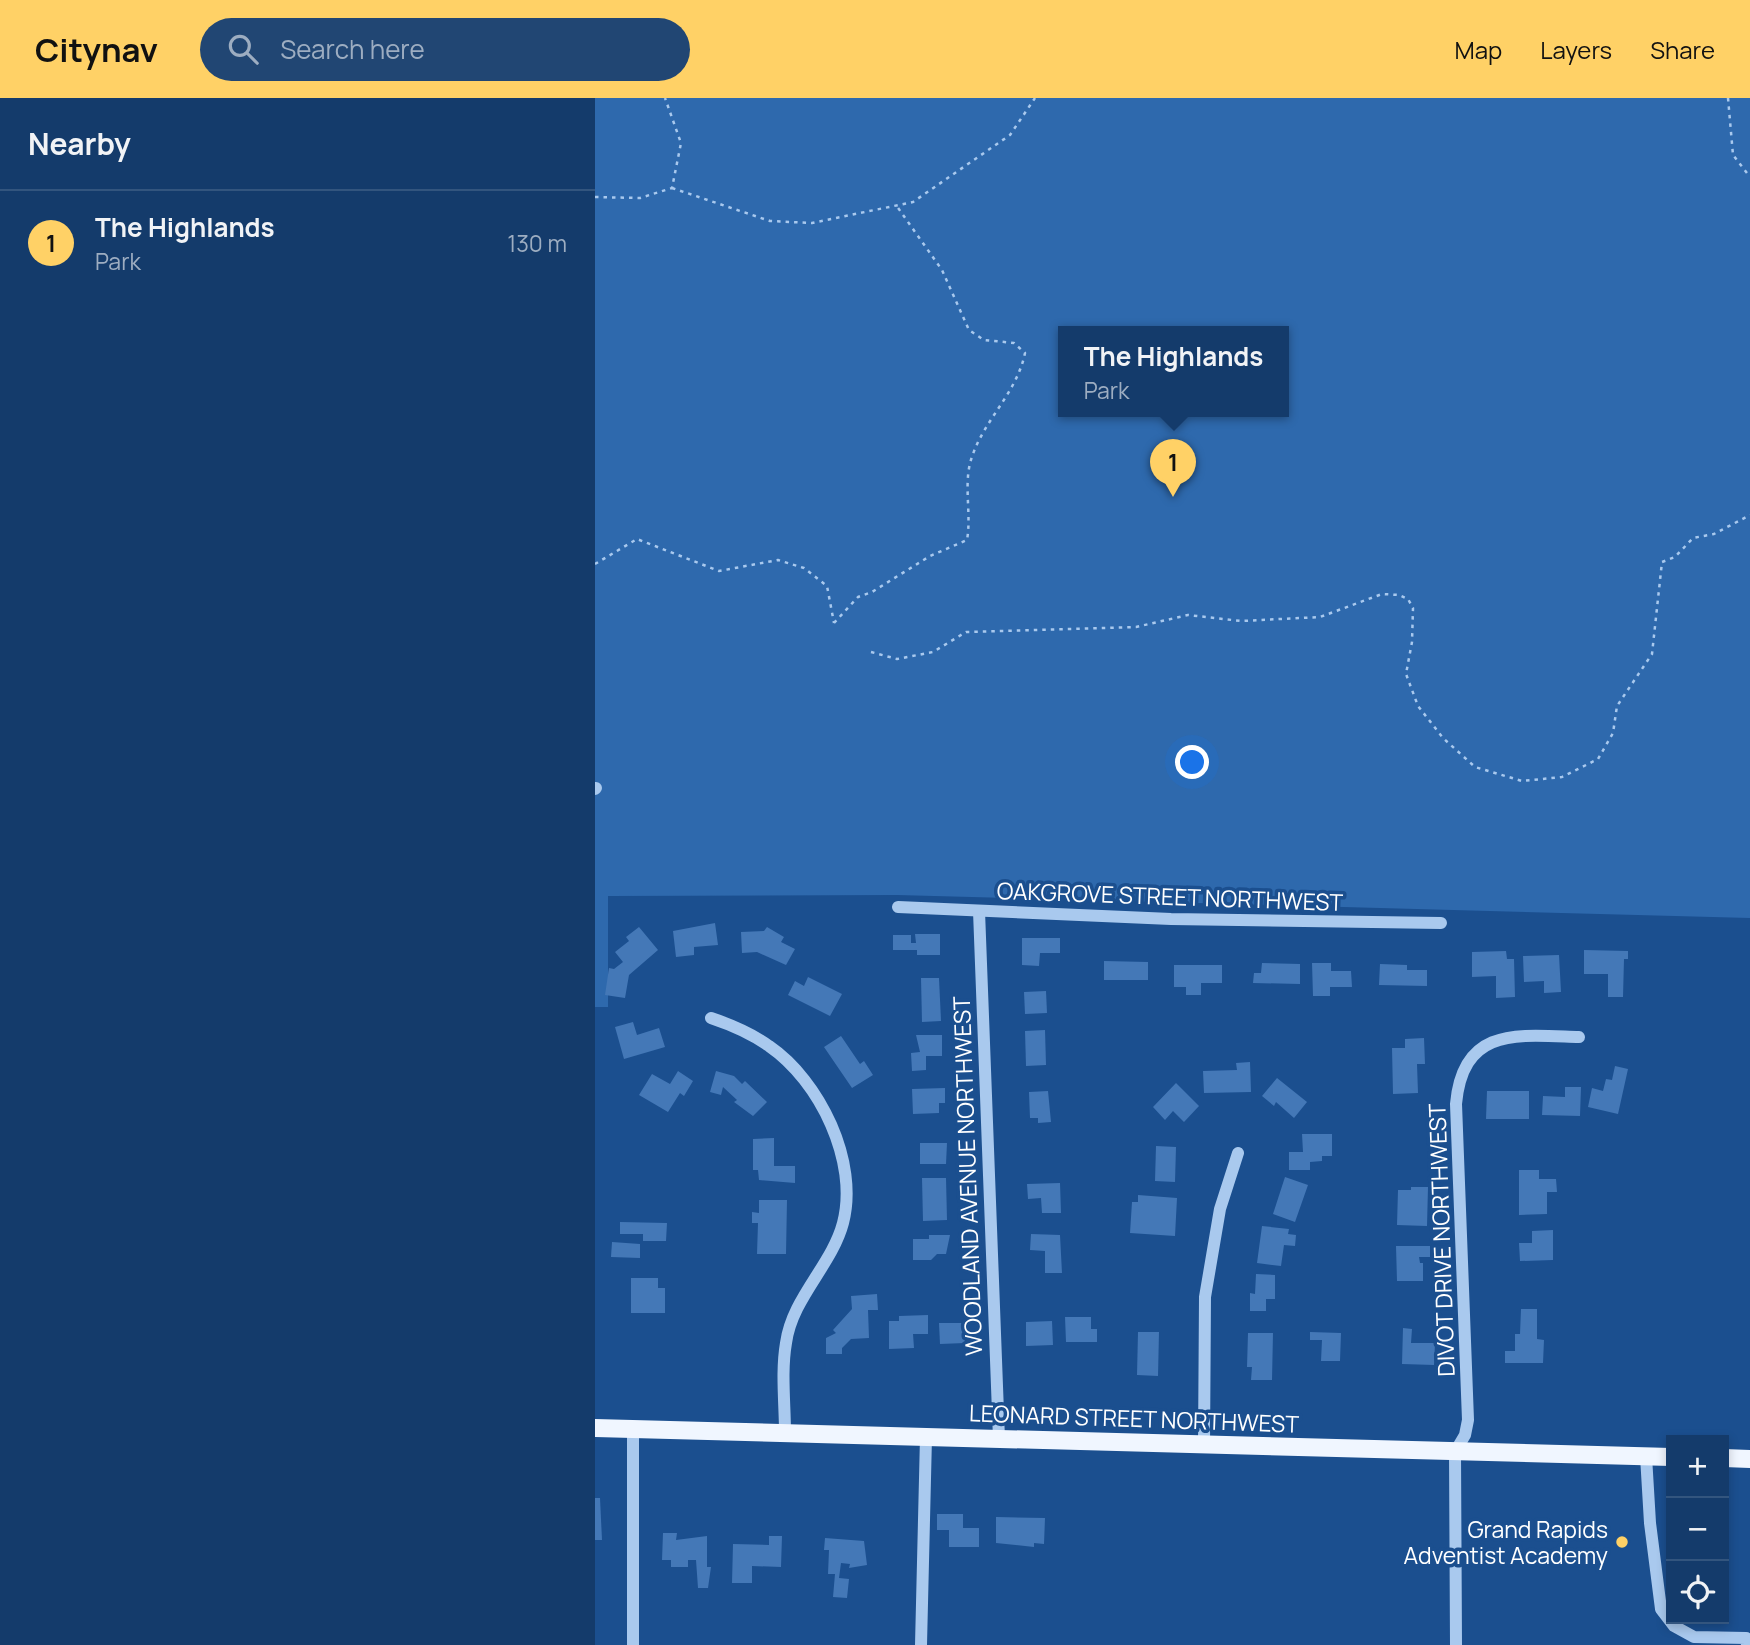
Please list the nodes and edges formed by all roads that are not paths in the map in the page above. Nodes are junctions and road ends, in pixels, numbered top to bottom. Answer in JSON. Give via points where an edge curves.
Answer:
{"nodes":[{"id":1,"x":898,"y":907,"type":"dead end"},
{"id":2,"x":979,"y":911,"type":"junction"},
{"id":3,"x":1441,"y":923,"type":"dead end"},
{"id":4,"x":712,"y":1018,"type":"dead end"},
{"id":5,"x":1579,"y":1037,"type":"dead end"},
{"id":6,"x":1238,"y":1153,"type":"dead end"},
{"id":7,"x":595,"y":1428,"type":"edge"},
{"id":8,"x":633,"y":1429,"type":"junction"},
{"id":9,"x":785,"y":1433,"type":"junction"},
{"id":10,"x":926,"y":1437,"type":"junction"},
{"id":11,"x":999,"y":1439,"type":"junction"},
{"id":12,"x":1204,"y":1445,"type":"junction"},
{"id":13,"x":1455,"y":1452,"type":"junction"},
{"id":14,"x":1646,"y":1456,"type":"junction"},
{"id":15,"x":1666,"y":1457,"type":"edge"},
{"id":16,"x":1729,"y":1458,"type":"edge"},
{"id":17,"x":1750,"y":1459,"type":"edge"},
{"id":18,"x":1710,"y":1641,"type":"edge"},
{"id":19,"x":1747,"y":1641,"type":"edge"},
{"id":20,"x":633,"y":1645,"type":"edge"},
{"id":21,"x":921,"y":1645,"type":"edge"},
{"id":22,"x":1456,"y":1645,"type":"edge"}],
"edges":[{"from":1,"to":2,"type":"street","name":"OAKGROVE STREET NORTHWEST"},
{"from":2,"to":3,"type":"street","name":"OAKGROVE STREET NORTHWEST"},
{"from":2,"to":11,"type":"street","name":"WOODLAND AVENUE NORTHWEST"},
{"from":4,"to":9,"type":"street","via":[[757,1038],[783,1058],[828,1116],[842,1150],[849,1189],[843,1224],[786,1343]]},
{"from":5,"to":13,"type":"street","name":"DIVOT DRIVE NORTHWEST","via":[[1518,1035],[1494,1040],[1470,1056],[1458,1081],[1468,1420]]},
{"from":6,"to":12,"type":"street","via":[[1220,1209],[1205,1297]]},
{"from":7,"to":8,"type":"main road","name":"LEONARD STREET NORTHWEST"},
{"from":8,"to":9,"type":"main road","name":"LEONARD STREET NORTHWEST"},
{"from":8,"to":20,"type":"street"},
{"from":9,"to":10,"type":"main road","name":"LEONARD STREET NORTHWEST"},
{"from":10,"to":11,"type":"main road","name":"LEONARD STREET NORTHWEST"},
{"from":10,"to":21,"type":"street"},
{"from":11,"to":12,"type":"main road","name":"LEONARD STREET NORTHWEST"},
{"from":12,"to":13,"type":"main road","name":"LEONARD STREET NORTHWEST"},
{"from":13,"to":14,"type":"main road","name":"LEONARD STREET NORTHWEST"},
{"from":13,"to":22,"type":"street"},
{"from":14,"to":15,"type":"main road","name":"LEONARD STREET NORTHWEST"},
{"from":14,"to":18,"type":"street","via":[[1661,1609],[1674,1626]]},
{"from":16,"to":17,"type":"main road"},
{"from":18,"to":19,"type":"street"}]}
